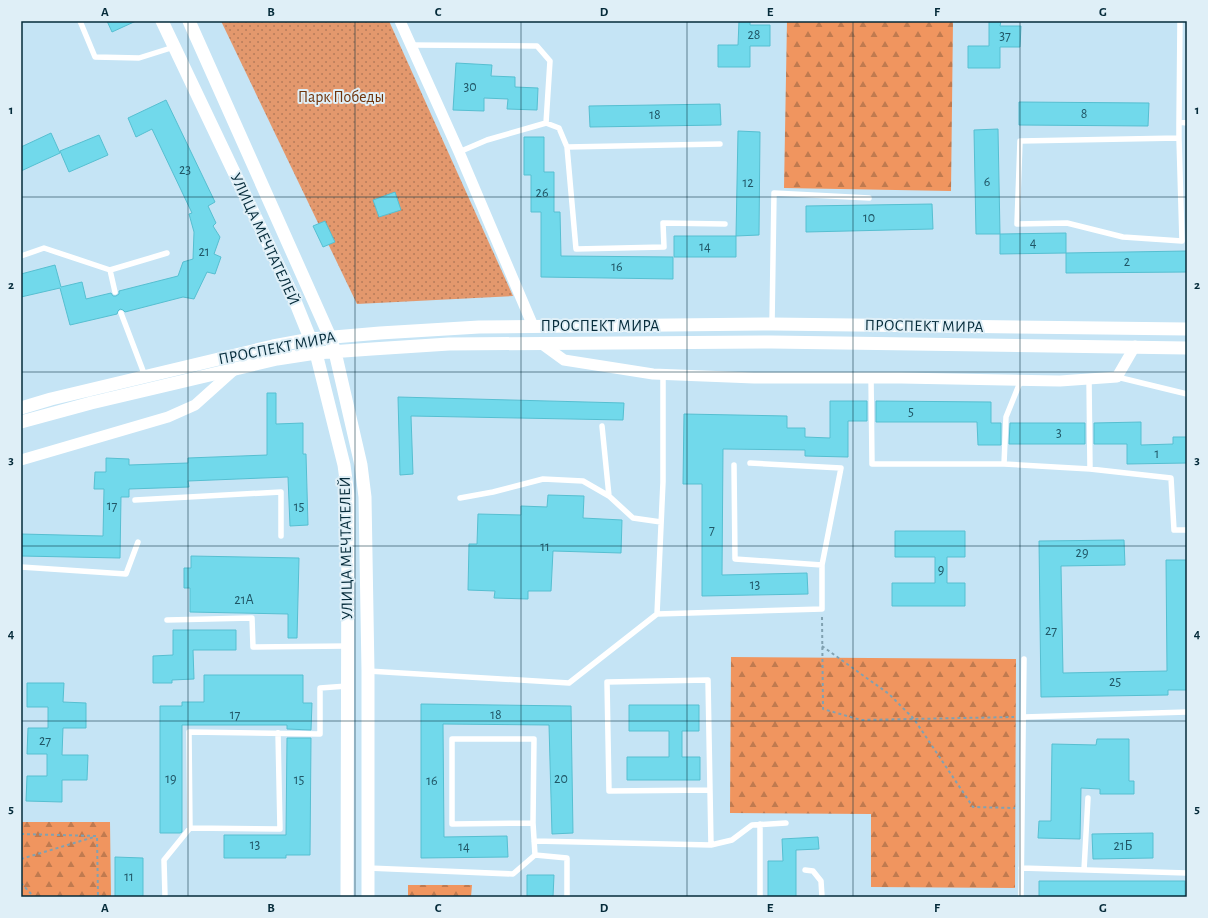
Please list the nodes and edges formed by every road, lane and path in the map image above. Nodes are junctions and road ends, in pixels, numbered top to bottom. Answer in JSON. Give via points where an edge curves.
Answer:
{"nodes":[{"id":1,"x":80,"y":21,"type":"edge"},
{"id":2,"x":162,"y":21,"type":"edge"},
{"id":3,"x":189,"y":21,"type":"edge"},
{"id":4,"x":400,"y":21,"type":"edge"},
{"id":5,"x":1180,"y":21,"type":"edge"},
{"id":6,"x":411,"y":45,"type":"junction"},
{"id":7,"x":174,"y":47,"type":"junction"},
{"id":8,"x":1179,"y":122,"type":"junction"},
{"id":9,"x":1187,"y":123,"type":"edge"},
{"id":10,"x":546,"y":124,"type":"junction"},
{"id":11,"x":1179,"y":138,"type":"junction"},
{"id":12,"x":720,"y":144,"type":"dead end"},
{"id":13,"x":567,"y":147,"type":"junction"},
{"id":14,"x":459,"y":152,"type":"junction"},
{"id":15,"x":869,"y":198,"type":"dead end"},
{"id":16,"x":725,"y":224,"type":"dead end"},
{"id":17,"x":167,"y":253,"type":"dead end"},
{"id":18,"x":21,"y":256,"type":"edge"},
{"id":19,"x":110,"y":270,"type":"junction"},
{"id":20,"x":115,"y":292,"type":"dead end"},
{"id":21,"x":121,"y":313,"type":"dead end"},
{"id":22,"x":772,"y":324,"type":"junction"},
{"id":23,"x":533,"y":326,"type":"junction"},
{"id":24,"x":1187,"y":329,"type":"edge"},
{"id":25,"x":330,"y":337,"type":"junction"},
{"id":26,"x":311,"y":339,"type":"junction"},
{"id":27,"x":542,"y":344,"type":"junction"},
{"id":28,"x":1135,"y":346,"type":"junction"},
{"id":29,"x":1187,"y":348,"type":"edge"},
{"id":30,"x":335,"y":352,"type":"junction"},
{"id":31,"x":316,"y":354,"type":"junction"},
{"id":32,"x":234,"y":370,"type":"junction"},
{"id":33,"x":663,"y":375,"type":"junction"},
{"id":34,"x":145,"y":377,"type":"junction"},
{"id":35,"x":1117,"y":377,"type":"junction"},
{"id":36,"x":871,"y":378,"type":"junction"},
{"id":37,"x":1089,"y":379,"type":"junction"},
{"id":38,"x":1021,"y":380,"type":"junction"},
{"id":39,"x":1187,"y":394,"type":"edge"},
{"id":40,"x":21,"y":408,"type":"edge"},
{"id":41,"x":21,"y":422,"type":"edge"},
{"id":42,"x":602,"y":426,"type":"dead end"},
{"id":43,"x":21,"y":460,"type":"edge"},
{"id":44,"x":750,"y":463,"type":"dead end"},
{"id":45,"x":1004,"y":464,"type":"junction"},
{"id":46,"x":734,"y":465,"type":"dead end"},
{"id":47,"x":1090,"y":469,"type":"junction"},
{"id":48,"x":609,"y":496,"type":"junction"},
{"id":49,"x":460,"y":498,"type":"dead end"},
{"id":50,"x":135,"y":500,"type":"dead end"},
{"id":51,"x":661,"y":522,"type":"junction"},
{"id":52,"x":1187,"y":530,"type":"edge"},
{"id":53,"x":281,"y":536,"type":"dead end"},
{"id":54,"x":138,"y":542,"type":"dead end"},
{"id":55,"x":822,"y":565,"type":"junction"},
{"id":56,"x":21,"y":567,"type":"edge"},
{"id":57,"x":822,"y":610,"type":"junction"},
{"id":58,"x":657,"y":614,"type":"junction"},
{"id":59,"x":167,"y":620,"type":"dead end"},
{"id":60,"x":346,"y":646,"type":"junction"},
{"id":61,"x":822,"y":646,"type":"junction"},
{"id":62,"x":1024,"y":659,"type":"dead end"},
{"id":63,"x":368,"y":671,"type":"junction"},
{"id":64,"x":348,"y":686,"type":"junction"},
{"id":65,"x":1187,"y":712,"type":"edge"},
{"id":66,"x":1024,"y":717,"type":"junction"},
{"id":67,"x":914,"y":719,"type":"junction"},
{"id":68,"x":278,"y":733,"type":"junction"},
{"id":69,"x":710,"y":790,"type":"junction"},
{"id":70,"x":1088,"y":798,"type":"dead end"},
{"id":71,"x":1022,"y":808,"type":"junction"},
{"id":72,"x":533,"y":823,"type":"junction"},
{"id":73,"x":786,"y":823,"type":"dead end"},
{"id":74,"x":760,"y":824,"type":"junction"},
{"id":75,"x":190,"y":828,"type":"junction"},
{"id":76,"x":21,"y":834,"type":"edge"},
{"id":77,"x":97,"y":836,"type":"junction"},
{"id":78,"x":534,"y":841,"type":"junction"},
{"id":79,"x":711,"y":845,"type":"junction"},
{"id":80,"x":534,"y":855,"type":"junction"},
{"id":81,"x":21,"y":859,"type":"edge"},
{"id":82,"x":368,"y":868,"type":"junction"},
{"id":83,"x":1021,"y":868,"type":"junction"},
{"id":84,"x":805,"y":870,"type":"dead end"},
{"id":85,"x":1084,"y":870,"type":"junction"},
{"id":86,"x":1187,"y":873,"type":"edge"},
{"id":87,"x":21,"y":883,"type":"edge"},
{"id":88,"x":34,"y":897,"type":"edge"},
{"id":89,"x":98,"y":897,"type":"edge"},
{"id":90,"x":165,"y":897,"type":"edge"},
{"id":91,"x":347,"y":897,"type":"edge"},
{"id":92,"x":368,"y":897,"type":"edge"},
{"id":93,"x":567,"y":897,"type":"edge"},
{"id":94,"x":760,"y":897,"type":"edge"},
{"id":95,"x":822,"y":897,"type":"edge"},
{"id":96,"x":1021,"y":897,"type":"edge"}],
"edges":[{"from":1,"to":7,"type":"lane","via":[[96,57],[139,58]]},
{"from":2,"to":7,"type":"street","name":"УЛИЦА МЕЧТАТЕЛЕЙ"},
{"from":3,"to":25,"type":"street","name":"УЛИЦА МЕЧТАТЕЛЕЙ"},
{"from":4,"to":6,"type":"street"},
{"from":5,"to":8,"type":"lane"},
{"from":6,"to":10,"type":"lane","via":[[537,46],[550,61]]},
{"from":6,"to":14,"type":"street"},
{"from":7,"to":26,"type":"street","name":"УЛИЦА МЕЧТАТЕЛЕЙ"},
{"from":8,"to":9,"type":"lane"},
{"from":8,"to":11,"type":"lane"},
{"from":10,"to":13,"type":"lane","via":[[559,128]]},
{"from":10,"to":14,"type":"lane","via":[[487,140]]},
{"from":11,"to":11,"type":"lane","via":[[1020,141],[1017,224],[1067,223],[1123,237],[1182,241]]},
{"from":12,"to":13,"type":"lane"},
{"from":13,"to":16,"type":"lane","via":[[576,249],[664,247],[663,223]]},
{"from":14,"to":23,"type":"street"},
{"from":15,"to":22,"type":"lane","via":[[774,193]]},
{"from":17,"to":19,"type":"lane"},
{"from":18,"to":19,"type":"lane","via":[[44,248]]},
{"from":19,"to":20,"type":"lane"},
{"from":21,"to":34,"type":"lane"},
{"from":22,"to":23,"type":"street","name":"ПРОСПЕКТ МИРА"},
{"from":22,"to":24,"type":"street","name":"ПРОСПЕКТ МИРА"},
{"from":23,"to":25,"type":"street","name":"ПРОСПЕКТ МИРА"},
{"from":25,"to":26,"type":"street","name":"ПРОСПЕКТ МИРА"},
{"from":25,"to":30,"type":"street","name":"УЛИЦА МЕЧТАТЕЛЕЙ"},
{"from":26,"to":31,"type":"street","name":"УЛИЦА МЕЧТАТЕЛЕЙ"},
{"from":26,"to":34,"type":"street","name":"ПРОСПЕКТ МИРА"},
{"from":27,"to":28,"type":"street","name":"ПРОСПЕКТ МИРА","via":[[771,342]]},
{"from":27,"to":30,"type":"street","name":"ПРОСПЕКТ МИРА","via":[[449,344]]},
{"from":27,"to":33,"type":"street","via":[[564,360]]},
{"from":28,"to":29,"type":"street","name":"ПРОСПЕКТ МИРА"},
{"from":28,"to":35,"type":"street"},
{"from":30,"to":31,"type":"street","name":"ПРОСПЕКТ МИРА"},
{"from":30,"to":63,"type":"street","name":"УЛИЦА МЕЧТАТЕЛЕЙ","via":[[361,465],[365,496]]},
{"from":31,"to":32,"type":"street","name":"ПРОСПЕКТ МИРА","via":[[277,359]]},
{"from":31,"to":60,"type":"street","name":"УЛИЦА МЕЧТАТЕЛЕЙ","via":[[344,465],[348,495]]},
{"from":32,"to":41,"type":"street","name":"ПРОСПЕКТ МИРА","via":[[98,401]]},
{"from":32,"to":43,"type":"street","via":[[195,405],[168,417]]},
{"from":33,"to":36,"type":"street"},
{"from":33,"to":51,"type":"lane"},
{"from":34,"to":40,"type":"street","name":"ПРОСПЕКТ МИРА"},
{"from":35,"to":37,"type":"street"},
{"from":35,"to":39,"type":"lane"},
{"from":36,"to":38,"type":"street"},
{"from":36,"to":45,"type":"lane","via":[[872,464]]},
{"from":37,"to":38,"type":"street"},
{"from":37,"to":47,"type":"lane"},
{"from":38,"to":45,"type":"lane","via":[[1006,417]]},
{"from":42,"to":48,"type":"lane"},
{"from":44,"to":55,"type":"lane","via":[[841,468]]},
{"from":45,"to":47,"type":"lane"},
{"from":46,"to":55,"type":"lane","via":[[735,559]]},
{"from":47,"to":52,"type":"lane","via":[[1171,478],[1174,530]]},
{"from":48,"to":49,"type":"lane","via":[[583,481],[543,479]]},
{"from":48,"to":51,"type":"lane","via":[[633,518]]},
{"from":50,"to":53,"type":"lane","via":[[281,492]]},
{"from":51,"to":58,"type":"lane"},
{"from":54,"to":56,"type":"lane","via":[[126,574]]},
{"from":55,"to":57,"type":"lane"},
{"from":57,"to":58,"type":"lane"},
{"from":57,"to":61,"type":"path"},
{"from":58,"to":63,"type":"lane","via":[[569,683]]},
{"from":59,"to":60,"type":"lane","via":[[252,618],[253,647]]},
{"from":60,"to":64,"type":"street","name":"УЛИЦА МЕЧТАТЕЛЕЙ"},
{"from":61,"to":67,"type":"path","via":[[889,694]]},
{"from":61,"to":67,"type":"path","via":[[823,710],[862,720]]},
{"from":62,"to":66,"type":"lane"},
{"from":63,"to":82,"type":"street","name":"УЛИЦА МЕЧТАТЕЛЕЙ"},
{"from":64,"to":68,"type":"lane","via":[[320,688],[320,734]]},
{"from":64,"to":91,"type":"street","name":"УЛИЦА МЕЧТАТЕЛЕЙ"},
{"from":65,"to":66,"type":"lane"},
{"from":66,"to":67,"type":"path"},
{"from":66,"to":71,"type":"lane"},
{"from":67,"to":71,"type":"path","via":[[973,807]]},
{"from":68,"to":75,"type":"lane","via":[[189,732]]},
{"from":68,"to":75,"type":"lane","via":[[280,829]]},
{"from":69,"to":69,"type":"lane","via":[[708,680],[606,682],[609,791]]},
{"from":69,"to":79,"type":"lane"},
{"from":70,"to":85,"type":"lane"},
{"from":71,"to":83,"type":"lane"},
{"from":72,"to":72,"type":"lane","via":[[534,739],[452,739],[452,824]]},
{"from":72,"to":78,"type":"lane"},
{"from":73,"to":74,"type":"lane"},
{"from":74,"to":79,"type":"lane","via":[[752,825],[732,840]]},
{"from":74,"to":94,"type":"lane"},
{"from":75,"to":90,"type":"lane","via":[[164,860]]},
{"from":76,"to":77,"type":"path"},
{"from":77,"to":81,"type":"path"},
{"from":77,"to":89,"type":"path"},
{"from":78,"to":79,"type":"lane"},
{"from":78,"to":80,"type":"lane"},
{"from":80,"to":82,"type":"lane","via":[[512,874]]},
{"from":80,"to":93,"type":"lane","via":[[567,858]]},
{"from":82,"to":92,"type":"street","name":"УЛИЦА МЕЧТАТЕЛЕЙ"},
{"from":83,"to":85,"type":"lane"},
{"from":83,"to":96,"type":"lane"},
{"from":84,"to":95,"type":"lane","via":[[813,871],[821,881]]},
{"from":85,"to":86,"type":"lane"},
{"from":87,"to":88,"type":"path"}]}
